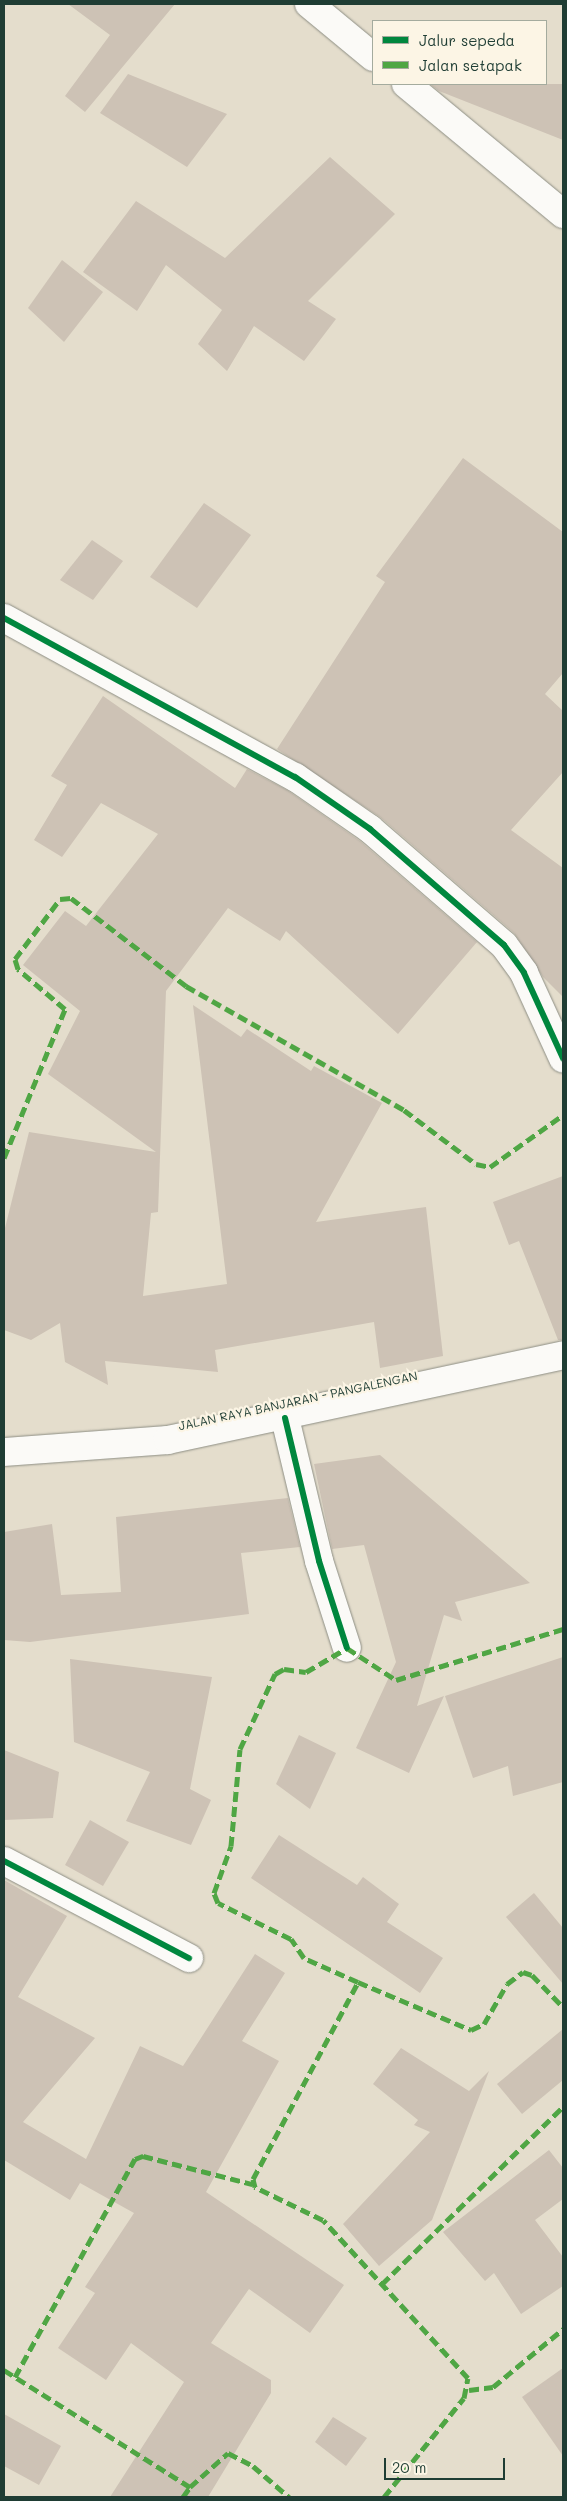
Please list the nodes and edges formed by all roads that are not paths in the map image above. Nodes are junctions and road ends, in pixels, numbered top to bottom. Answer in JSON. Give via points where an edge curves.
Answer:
{"nodes":[{"id":1,"x":309,"y":4,"type":"edge"},
{"id":2,"x":372,"y":56,"type":"edge"},
{"id":3,"x":407,"y":85,"type":"edge"},
{"id":4,"x":563,"y":214,"type":"edge"},
{"id":5,"x":4,"y":618,"type":"edge"},
{"id":6,"x":563,"y":1058,"type":"edge"},
{"id":7,"x":563,"y":1355,"type":"edge"},
{"id":8,"x":285,"y":1418,"type":"junction"},
{"id":9,"x":4,"y":1452,"type":"edge"},
{"id":10,"x":347,"y":1648,"type":"dead end"},
{"id":11,"x":4,"y":1861,"type":"edge"},
{"id":12,"x":189,"y":1958,"type":"dead end"}],
"edges":[{"from":1,"to":2,"type":"street"},
{"from":3,"to":4,"type":"street"},
{"from":5,"to":6,"type":"street","via":[[295,777],[370,829],[504,945],[524,974]]},
{"from":7,"to":8,"type":"street","name":"JALAN RAYA BANJARAN - PANGALENGAN"},
{"from":8,"to":9,"type":"street","name":"JALAN RAYA BANJARAN - PANGALENGAN","via":[[159,1441]]},
{"from":8,"to":10,"type":"street","via":[[319,1561]]},
{"from":11,"to":12,"type":"street"}]}
